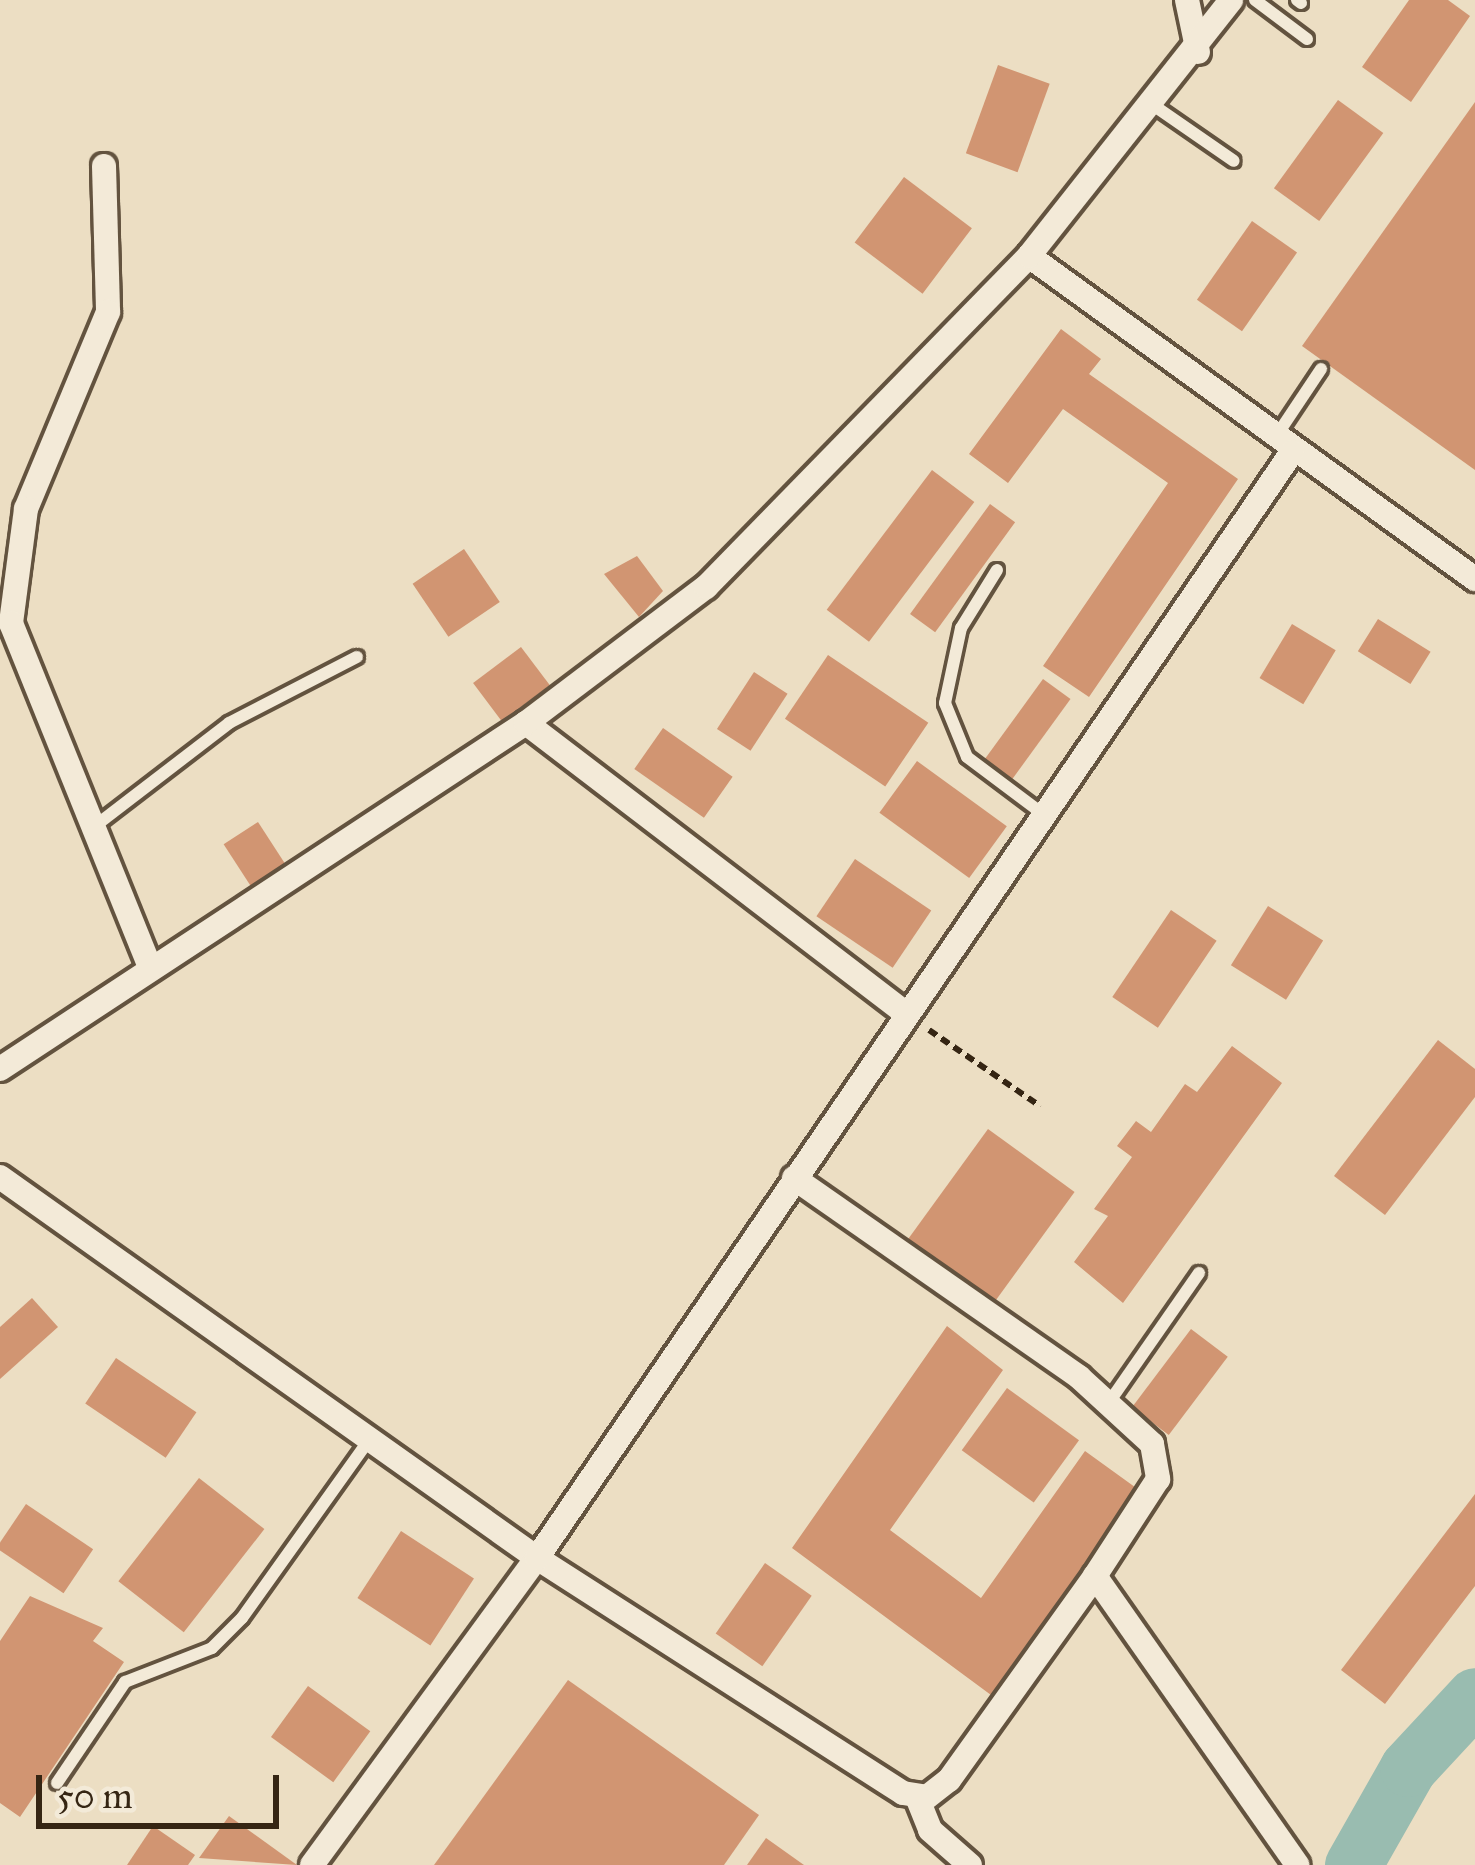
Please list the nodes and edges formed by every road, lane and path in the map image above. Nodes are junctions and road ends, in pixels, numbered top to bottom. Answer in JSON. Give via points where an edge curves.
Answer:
{"nodes":[{"id":1,"x":1187,"y":0,"type":"edge"},
{"id":2,"x":1232,"y":0,"type":"edge"},
{"id":3,"x":1255,"y":0,"type":"edge"},
{"id":4,"x":1306,"y":39,"type":"dead end"},
{"id":5,"x":1198,"y":52,"type":"junction"},
{"id":6,"x":1153,"y":105,"type":"junction"},
{"id":7,"x":1234,"y":161,"type":"dead end"},
{"id":8,"x":104,"y":166,"type":"dead end"},
{"id":9,"x":1029,"y":256,"type":"junction"},
{"id":10,"x":1321,"y":369,"type":"dead end"},
{"id":11,"x":1283,"y":446,"type":"junction"},
{"id":12,"x":9,"y":529,"type":"edge"},
{"id":13,"x":997,"y":570,"type":"dead end"},
{"id":14,"x":1475,"y":578,"type":"edge"},
{"id":15,"x":357,"y":658,"type":"dead end"},
{"id":16,"x":526,"y":724,"type":"junction"},
{"id":17,"x":1043,"y":814,"type":"junction"},
{"id":18,"x":90,"y":830,"type":"junction"},
{"id":19,"x":152,"y":969,"type":"junction"},
{"id":20,"x":906,"y":1014,"type":"junction"},
{"id":21,"x":0,"y":1070,"type":"edge"},
{"id":22,"x":1040,"y":1106,"type":"dead end"},
{"id":23,"x":0,"y":1178,"type":"edge"},
{"id":24,"x":794,"y":1178,"type":"junction"},
{"id":25,"x":1199,"y":1273,"type":"dead end"},
{"id":26,"x":1110,"y":1401,"type":"junction"},
{"id":27,"x":369,"y":1440,"type":"junction"},
{"id":28,"x":536,"y":1558,"type":"junction"},
{"id":29,"x":1095,"y":1576,"type":"junction"},
{"id":30,"x":57,"y":1784,"type":"dead end"},
{"id":31,"x":917,"y":1796,"type":"junction"},
{"id":32,"x":312,"y":1865,"type":"edge"},
{"id":33,"x":970,"y":1865,"type":"edge"},
{"id":34,"x":1297,"y":1865,"type":"edge"}],
"edges":[{"from":1,"to":5,"type":"street"},
{"from":2,"to":5,"type":"street"},
{"from":3,"to":4,"type":"lane"},
{"from":5,"to":6,"type":"street"},
{"from":6,"to":7,"type":"lane"},
{"from":6,"to":9,"type":"street"},
{"from":8,"to":12,"type":"street","via":[[108,312]]},
{"from":9,"to":11,"type":"street"},
{"from":9,"to":16,"type":"street","via":[[782,518]]},
{"from":10,"to":11,"type":"lane"},
{"from":11,"to":14,"type":"street"},
{"from":11,"to":17,"type":"street"},
{"from":12,"to":18,"type":"street","via":[[11,623]]},
{"from":13,"to":17,"type":"lane","via":[[961,628],[945,703],[967,758]]},
{"from":15,"to":18,"type":"lane","via":[[229,722]]},
{"from":16,"to":19,"type":"street"},
{"from":16,"to":20,"type":"street"},
{"from":17,"to":20,"type":"street"},
{"from":18,"to":19,"type":"street"},
{"from":19,"to":21,"type":"street"},
{"from":20,"to":22,"type":"path"},
{"from":20,"to":24,"type":"street"},
{"from":23,"to":27,"type":"street"},
{"from":24,"to":26,"type":"street"},
{"from":24,"to":28,"type":"street"},
{"from":25,"to":26,"type":"lane"},
{"from":26,"to":29,"type":"street","via":[[1152,1444],[1158,1479]]},
{"from":27,"to":28,"type":"street"},
{"from":27,"to":30,"type":"lane","via":[[242,1618],[212,1648],[125,1682]]},
{"from":28,"to":31,"type":"street"},
{"from":28,"to":32,"type":"street"},
{"from":29,"to":31,"type":"street","via":[[965,1760],[937,1793]]},
{"from":29,"to":34,"type":"street"},
{"from":31,"to":33,"type":"street","via":[[930,1830]]}]}
